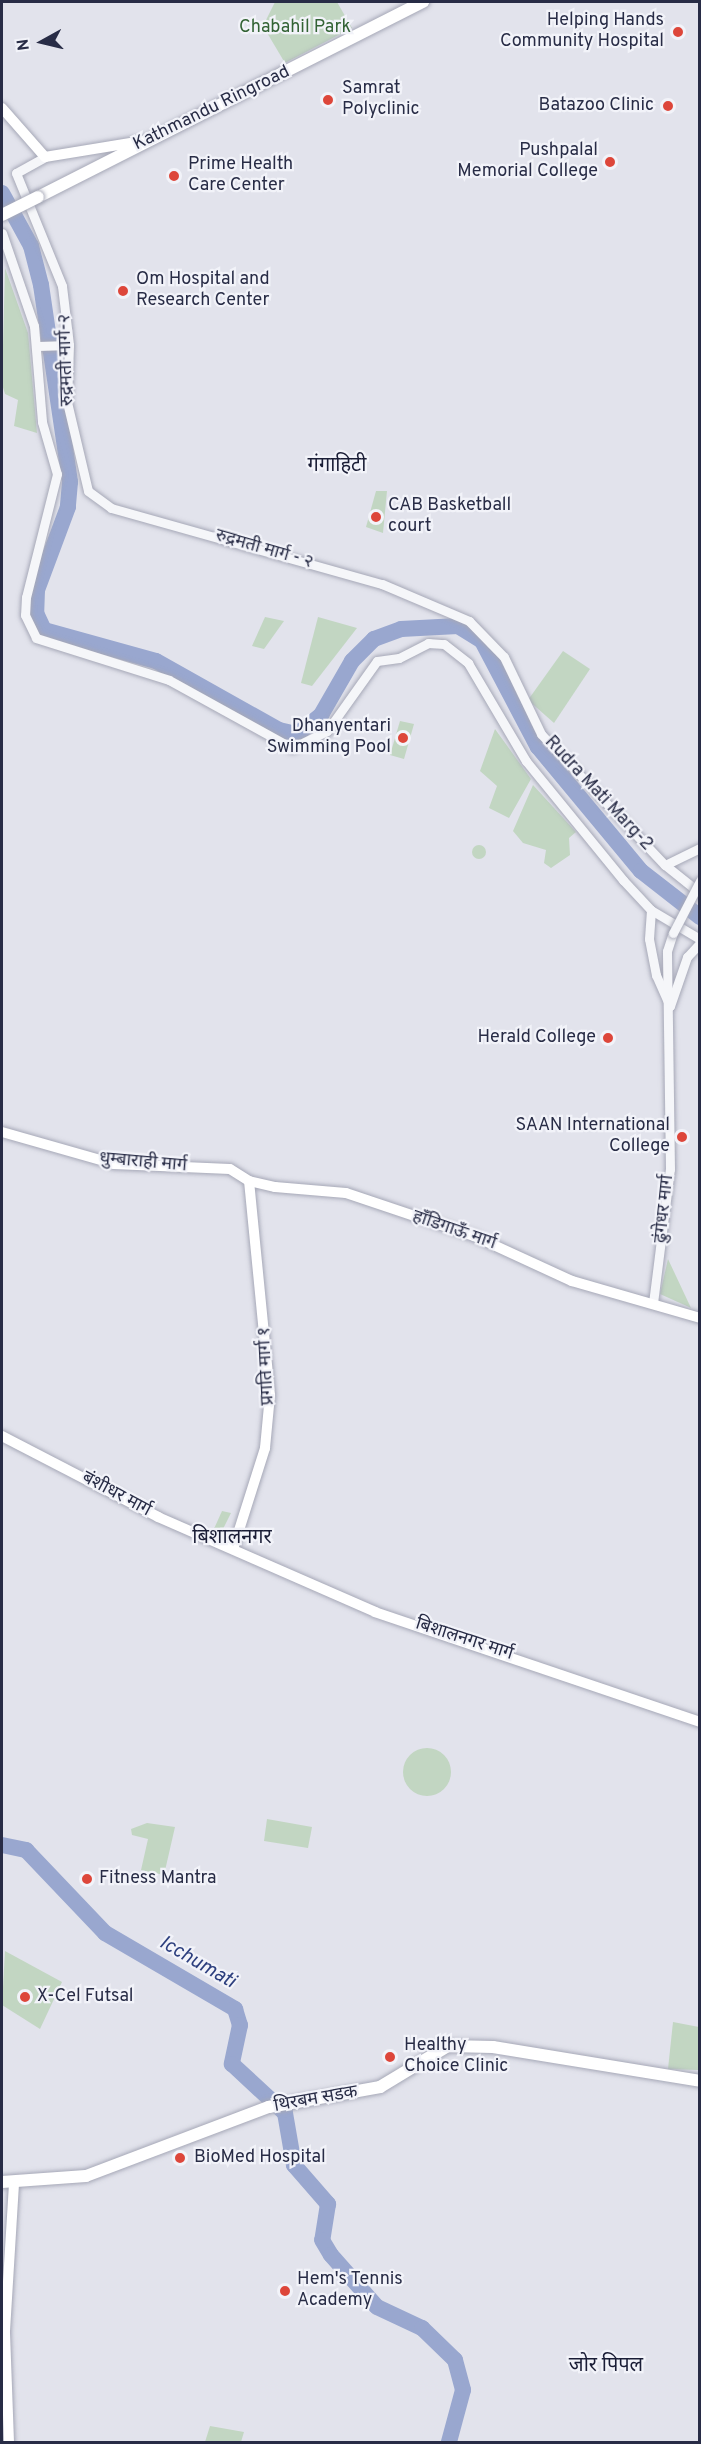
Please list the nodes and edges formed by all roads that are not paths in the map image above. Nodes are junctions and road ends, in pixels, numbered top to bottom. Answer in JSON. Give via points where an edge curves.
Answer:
{"nodes":[{"id":1,"x":423,"y":2,"type":"edge"},
{"id":2,"x":2,"y":108,"type":"edge"},
{"id":3,"x":150,"y":140,"type":"junction"},
{"id":4,"x":45,"y":157,"type":"junction"},
{"id":5,"x":2,"y":215,"type":"edge"},
{"id":6,"x":2,"y":233,"type":"edge"},
{"id":7,"x":3,"y":246,"type":"edge"},
{"id":8,"x":66,"y":344,"type":"junction"},
{"id":9,"x":40,"y":346,"type":"junction"},
{"id":10,"x":85,"y":487,"type":"joint"},
{"id":11,"x":446,"y":611,"type":"joint"},
{"id":12,"x":699,"y":848,"type":"edge"},
{"id":13,"x":665,"y":866,"type":"junction"},
{"id":14,"x":699,"y":881,"type":"edge"},
{"id":15,"x":699,"y":893,"type":"edge"},
{"id":16,"x":651,"y":909,"type":"junction"},
{"id":17,"x":699,"y":939,"type":"edge"},
{"id":18,"x":699,"y":944,"type":"edge"},
{"id":19,"x":670,"y":1006,"type":"junction"},
{"id":20,"x":2,"y":1132,"type":"edge"},
{"id":21,"x":249,"y":1181,"type":"junction"},
{"id":22,"x":653,"y":1303,"type":"junction"},
{"id":23,"x":699,"y":1318,"type":"edge"},
{"id":24,"x":2,"y":1436,"type":"edge"},
{"id":25,"x":234,"y":1546,"type":"junction"},
{"id":26,"x":699,"y":1722,"type":"edge"},
{"id":27,"x":699,"y":2081,"type":"edge"},
{"id":28,"x":2,"y":2181,"type":"edge"},
{"id":29,"x":14,"y":2184,"type":"junction"},
{"id":30,"x":9,"y":2442,"type":"edge"}],
"edges":[{"from":1,"to":3,"type":"main road","name":"Kathmandu Ringroad"},
{"from":2,"to":4,"type":"main road"},
{"from":3,"to":4,"type":"main road"},
{"from":3,"to":5,"type":"main road","name":"Kathmandu Ringroad","bridge":true},
{"from":4,"to":8,"type":"street","name":"रुद्रमती मार्ग-२","via":[[16,173],[44,233],[62,286]]},
{"from":6,"to":7,"type":"street"},
{"from":7,"to":9,"type":"street"},
{"from":8,"to":9,"type":"street"},
{"from":8,"to":10,"type":"street","name":"रुद्रमती मार्ग-२","via":[[67,402]]},
{"from":9,"to":16,"type":"street","via":[[41,412],[57,474],[26,597],[25,615],[36,638],[169,680],[292,748],[327,731],[377,661],[399,658],[428,643],[444,644],[468,663],[526,761]]},
{"from":10,"to":11,"type":"street","name":"रुद्रमती मार्ग ‍- २","via":[[102,505],[118,511],[382,584]]},
{"from":11,"to":13,"type":"street","name":"Rudra Mati Marg-2","via":[[483,631],[504,657],[541,734]]},
{"from":12,"to":13,"type":"street","name":"Rudra Mati Marg-2"},
{"from":13,"to":15,"type":"street"},
{"from":14,"to":19,"type":"street","bridge":true,"via":[[667,951]]},
{"from":16,"to":17,"type":"street"},
{"from":16,"to":19,"type":"street","via":[[649,939],[656,975]]},
{"from":18,"to":19,"type":"street","via":[[687,957]]},
{"from":19,"to":22,"type":"street","name":"ढुंगेधर मार्ग","via":[[666,1062],[670,1169]]},
{"from":20,"to":21,"type":"main road","name":"धुम्बाराही मार्ग","via":[[114,1164],[230,1169]]},
{"from":21,"to":22,"type":"main road","name":"हाँडिगाऊँ मार्ग","via":[[371,1200],[474,1236],[572,1281]]},
{"from":21,"to":25,"type":"main road","name":"प्रगति मार्ग १","via":[[270,1395],[265,1448]]},
{"from":22,"to":23,"type":"main road","name":"हाँडिगाऊँ मार्ग"},
{"from":24,"to":25,"type":"main road","name":"बंशीधर मार्ग","via":[[158,1517]]},
{"from":25,"to":26,"type":"main road","name":"बिशालनगर मार्ग","via":[[375,1612]]},
{"from":27,"to":29,"type":"main road","name":"थिरबम सडक","via":[[493,2047],[448,2046],[380,2087],[275,2105],[86,2176]]},
{"from":28,"to":29,"type":"main road","name":"थिरबम सडक"},
{"from":29,"to":30,"type":"main road","via":[[5,2331]]}]}
